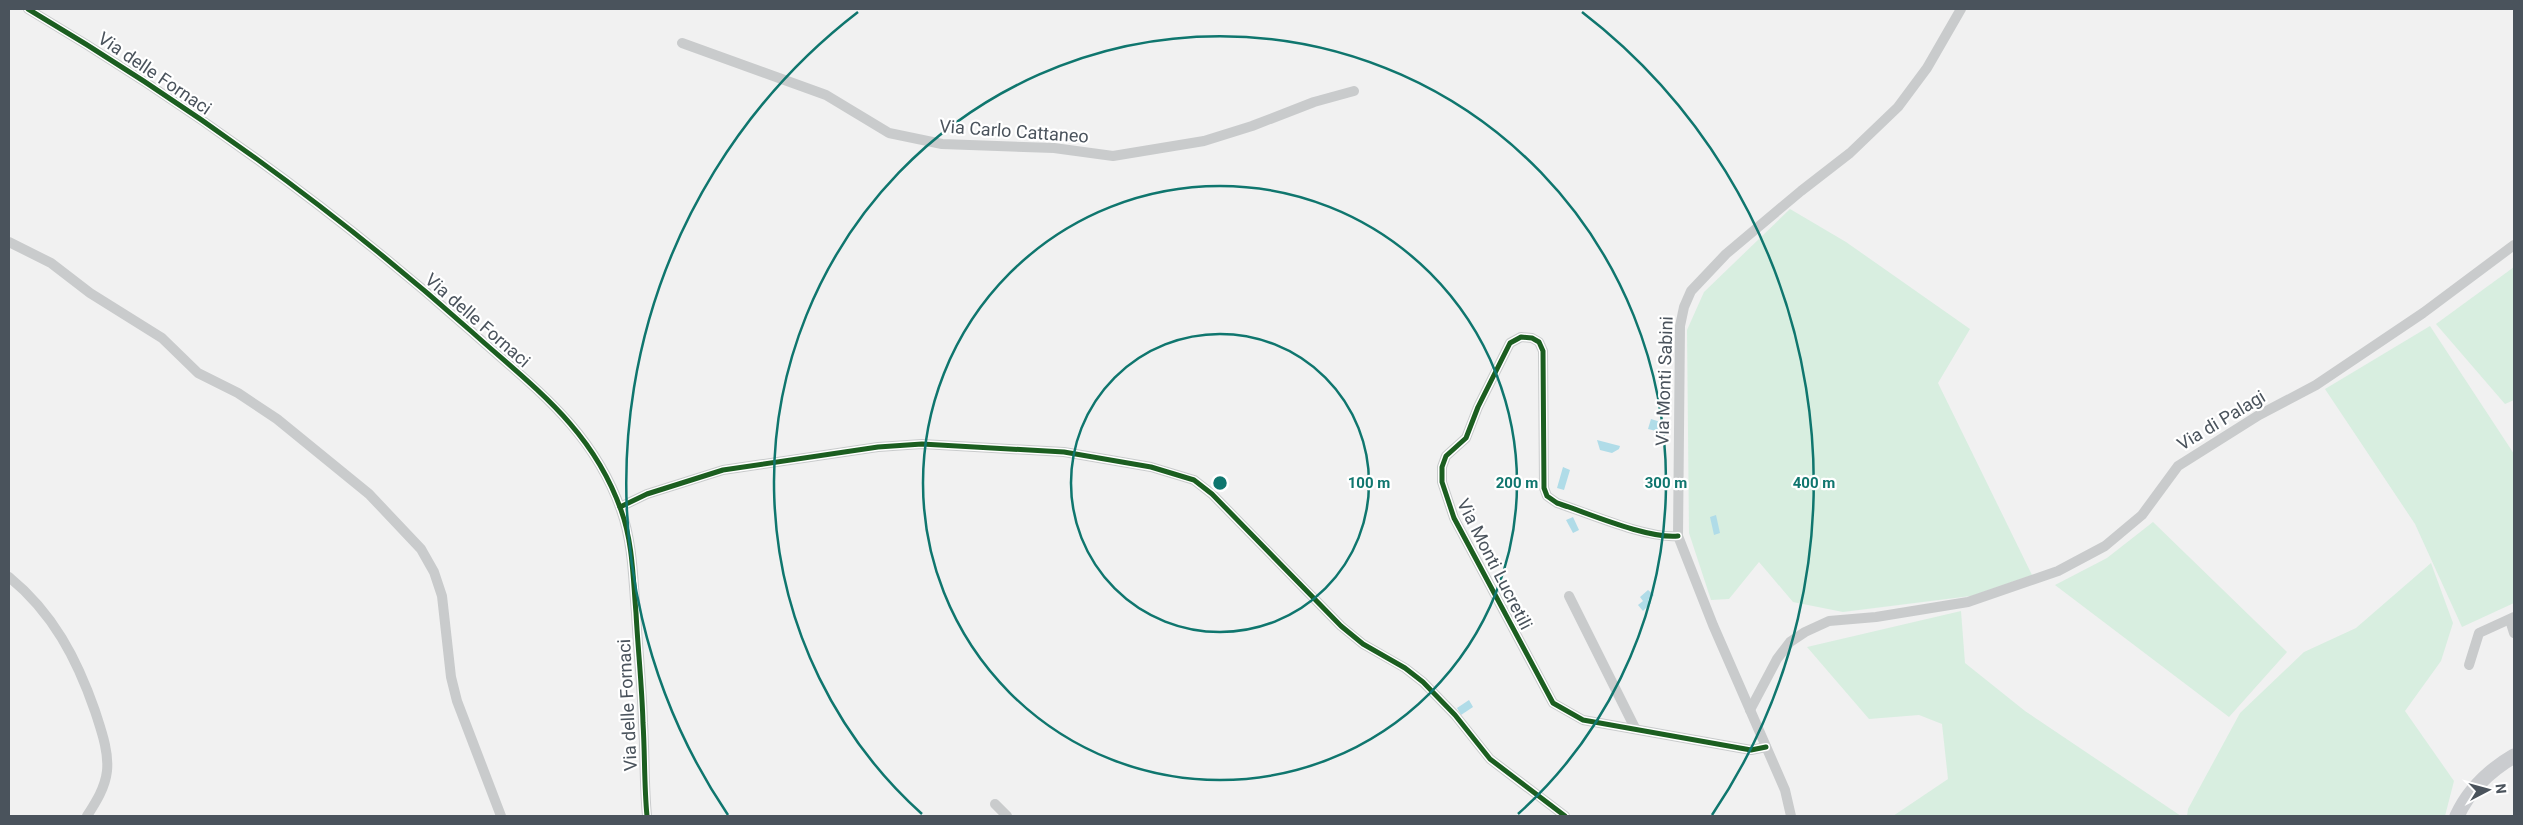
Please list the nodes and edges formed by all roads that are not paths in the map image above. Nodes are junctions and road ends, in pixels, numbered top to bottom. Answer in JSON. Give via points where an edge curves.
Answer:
{"nodes":[{"id":1,"x":28,"y":9,"type":"edge"},
{"id":2,"x":1961,"y":9,"type":"edge"},
{"id":3,"x":682,"y":43,"type":"dead end"},
{"id":4,"x":1354,"y":91,"type":"dead end"},
{"id":5,"x":9,"y":242,"type":"edge"},
{"id":6,"x":2514,"y":245,"type":"edge"},
{"id":7,"x":620,"y":507,"type":"junction"},
{"id":8,"x":1678,"y":536,"type":"junction"},
{"id":9,"x":9,"y":578,"type":"edge"},
{"id":10,"x":1568,"y":596,"type":"dead end"},
{"id":11,"x":2512,"y":619,"type":"edge"},
{"id":12,"x":2514,"y":633,"type":"edge"},
{"id":13,"x":2469,"y":665,"type":"dead end"},
{"id":14,"x":1750,"y":710,"type":"junction"},
{"id":15,"x":1635,"y":728,"type":"junction"},
{"id":16,"x":1766,"y":747,"type":"junction"},
{"id":17,"x":2514,"y":756,"type":"edge"},
{"id":18,"x":995,"y":804,"type":"dead end"},
{"id":19,"x":87,"y":816,"type":"edge"},
{"id":20,"x":500,"y":816,"type":"edge"},
{"id":21,"x":647,"y":816,"type":"edge"},
{"id":22,"x":1006,"y":816,"type":"edge"},
{"id":23,"x":1565,"y":816,"type":"edge"},
{"id":24,"x":1791,"y":816,"type":"edge"},
{"id":25,"x":2457,"y":816,"type":"edge"}],
"edges":[{"from":1,"to":7,"type":"street","name":"Via delle Fornaci","via":[[88,44],[236,144],[350,229],[438,302],[561,411],[592,452]]},
{"from":2,"to":8,"type":"street","name":"Via Monti Sabini","via":[[1923,74],[1891,116],[1726,254],[1689,295],[1680,326]]},
{"from":3,"to":4,"type":"street","name":"Via Carlo Cattaneo","via":[[826,96],[890,133],[942,144],[1054,148],[1113,156],[1204,141]]},
{"from":5,"to":20,"type":"street","via":[[51,263],[90,293],[162,338],[198,372],[277,419],[369,494],[420,549],[434,572],[442,596],[457,701]]},
{"from":6,"to":14,"type":"street","name":"Via di Palagi","via":[[2423,313],[2316,384],[2178,466],[2142,515],[2105,546],[2058,571],[1968,602],[1829,621],[1805,632],[1790,642],[1776,659]]},
{"from":7,"to":21,"type":"street","name":"Via delle Fornaci","via":[[634,580]]},
{"from":7,"to":23,"type":"street","via":[[648,494],[723,470],[878,447],[922,444],[1064,452],[1186,476],[1212,494],[1341,626],[1423,682],[1490,759]]},
{"from":8,"to":14,"type":"street","name":"Via Monti Sabini","via":[[1712,625]]},
{"from":8,"to":15,"type":"street","name":"Via Monti Lucretili","via":[[1666,537],[1637,529],[1557,503],[1547,496],[1544,488],[1544,351],[1532,338],[1522,337],[1510,343],[1466,438],[1444,461],[1442,482],[1447,502],[1553,703],[1583,720]]},
{"from":9,"to":19,"type":"street","via":[[34,600],[64,639],[82,674],[100,727],[107,772]]},
{"from":10,"to":15,"type":"street"},
{"from":11,"to":12,"type":"street"},
{"from":11,"to":13,"type":"street","via":[[2478,633]]},
{"from":14,"to":16,"type":"street","name":"Via Monti Sabini"},
{"from":15,"to":16,"type":"street","name":"Via Monti Lucretili","via":[[1751,750]]},
{"from":16,"to":24,"type":"street","name":"Via Monti Sabini","via":[[1785,790]]},
{"from":17,"to":25,"type":"main road","via":[[2478,784]]},
{"from":18,"to":22,"type":"street"}]}
